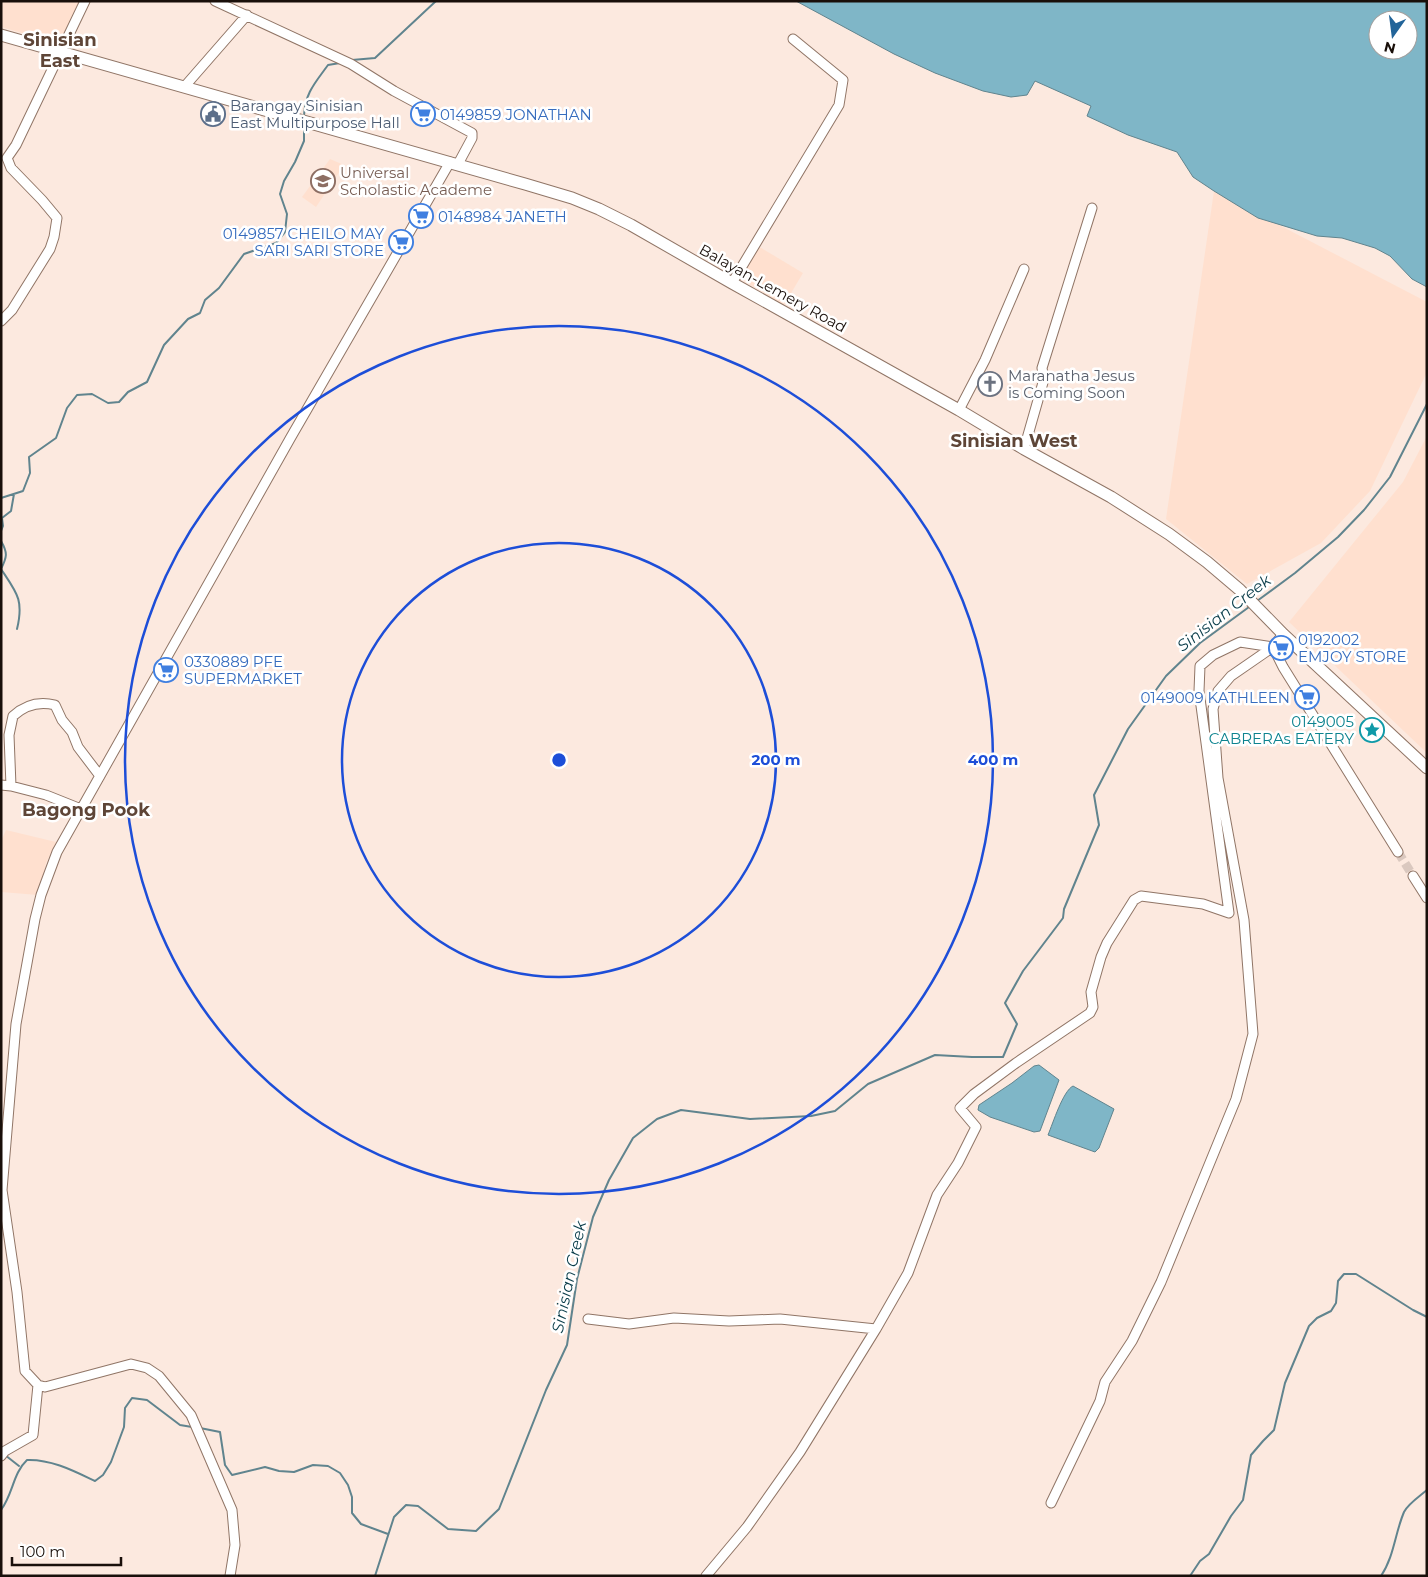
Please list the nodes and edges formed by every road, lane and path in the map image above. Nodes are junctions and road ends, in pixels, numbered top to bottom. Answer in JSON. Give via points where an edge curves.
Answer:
{"nodes":[{"id":1,"x":86,"y":1,"type":"edge"},
{"id":2,"x":215,"y":1,"type":"edge"},
{"id":3,"x":247,"y":15,"type":"junction"},
{"id":4,"x":1,"y":35,"type":"edge"},
{"id":5,"x":793,"y":39,"type":"dead end"},
{"id":6,"x":61,"y":51,"type":"junction"},
{"id":7,"x":184,"y":86,"type":"junction"},
{"id":8,"x":454,"y":163,"type":"junction"},
{"id":9,"x":1092,"y":208,"type":"dead end"},
{"id":10,"x":1024,"y":269,"type":"dead end"},
{"id":11,"x":732,"y":283,"type":"junction"},
{"id":12,"x":1,"y":321,"type":"edge"},
{"id":13,"x":959,"y":410,"type":"junction"},
{"id":14,"x":1024,"y":449,"type":"junction"},
{"id":15,"x":1283,"y":634,"type":"junction"},
{"id":16,"x":1273,"y":647,"type":"junction"},
{"id":17,"x":1427,"y":768,"type":"edge"},
{"id":18,"x":100,"y":776,"type":"junction"},
{"id":19,"x":6,"y":785,"type":"edge"},
{"id":20,"x":81,"y":809,"type":"junction"},
{"id":21,"x":1398,"y":852,"type":"tunnel mouth"},
{"id":22,"x":1413,"y":876,"type":"tunnel mouth"},
{"id":23,"x":1424,"y":886,"type":"edge"},
{"id":24,"x":1427,"y":898,"type":"edge"},
{"id":25,"x":588,"y":1319,"type":"dead end"},
{"id":26,"x":876,"y":1329,"type":"junction"},
{"id":27,"x":38,"y":1385,"type":"junction"},
{"id":28,"x":3,"y":1453,"type":"edge"},
{"id":29,"x":1051,"y":1503,"type":"dead end"},
{"id":30,"x":230,"y":1576,"type":"edge"},
{"id":31,"x":706,"y":1576,"type":"edge"}],
"edges":[{"from":1,"to":6,"type":"street"},
{"from":2,"to":3,"type":"street"},
{"from":3,"to":7,"type":"street"},
{"from":3,"to":8,"type":"street","via":[[351,64],[472,133],[472,138]]},
{"from":4,"to":6,"type":"main road","name":"Balayan-Lemery Road"},
{"from":5,"to":11,"type":"street","via":[[843,80],[840,105]]},
{"from":6,"to":7,"type":"main road","name":"Balayan-Lemery Road"},
{"from":6,"to":12,"type":"street","via":[[8,158],[11,168],[57,218],[54,237],[50,249],[12,310]]},
{"from":7,"to":8,"type":"main road","name":"Balayan-Lemery Road"},
{"from":8,"to":11,"type":"main road","name":"Balayan-Lemery Road","via":[[572,198],[598,209]]},
{"from":8,"to":18,"type":"street","via":[[291,437]]},
{"from":9,"to":14,"type":"street","via":[[1042,368],[1044,379]]},
{"from":10,"to":13,"type":"street","via":[[985,360]]},
{"from":11,"to":13,"type":"main road","name":"Balayan-Lemery Road"},
{"from":13,"to":14,"type":"main road","name":"Balayan-Lemery Road"},
{"from":14,"to":15,"type":"main road","name":"Balayan-Lemery Road","via":[[1111,497],[1169,534],[1240,590]]},
{"from":15,"to":16,"type":"street"},
{"from":15,"to":17,"type":"main road","name":"Balayan-Lemery Road"},
{"from":16,"to":21,"type":"street"},
{"from":16,"to":26,"type":"street","via":[[1240,642],[1213,655],[1200,666],[1199,690],[1228,913],[1203,904],[1141,896],[1134,900],[1107,942],[1092,992],[1090,1014],[988,1083],[960,1108],[976,1127],[937,1195],[908,1273]]},
{"from":16,"to":29,"type":"street","via":[[1231,676],[1218,691],[1212,709],[1218,778],[1244,920],[1253,1034],[1236,1099],[1161,1282],[1132,1342],[1105,1382],[1100,1401]]},
{"from":18,"to":19,"type":"street","via":[[78,747],[55,705],[46,703],[27,706],[13,716]]},
{"from":18,"to":20,"type":"street"},
{"from":19,"to":20,"type":"street","via":[[46,795]]},
{"from":20,"to":27,"type":"street","via":[[57,852],[35,919],[16,1024],[4,1152],[2,1190],[25,1371]]},
{"from":22,"to":23,"type":"street"},
{"from":23,"to":24,"type":"street"},
{"from":25,"to":26,"type":"street","via":[[629,1324],[674,1318],[780,1319]]},
{"from":26,"to":31,"type":"street","via":[[800,1452],[747,1527]]},
{"from":27,"to":28,"type":"street","via":[[33,1435]]},
{"from":27,"to":30,"type":"street","via":[[45,1387],[131,1364],[147,1368],[159,1376],[191,1415],[232,1510],[235,1545]]}]}
